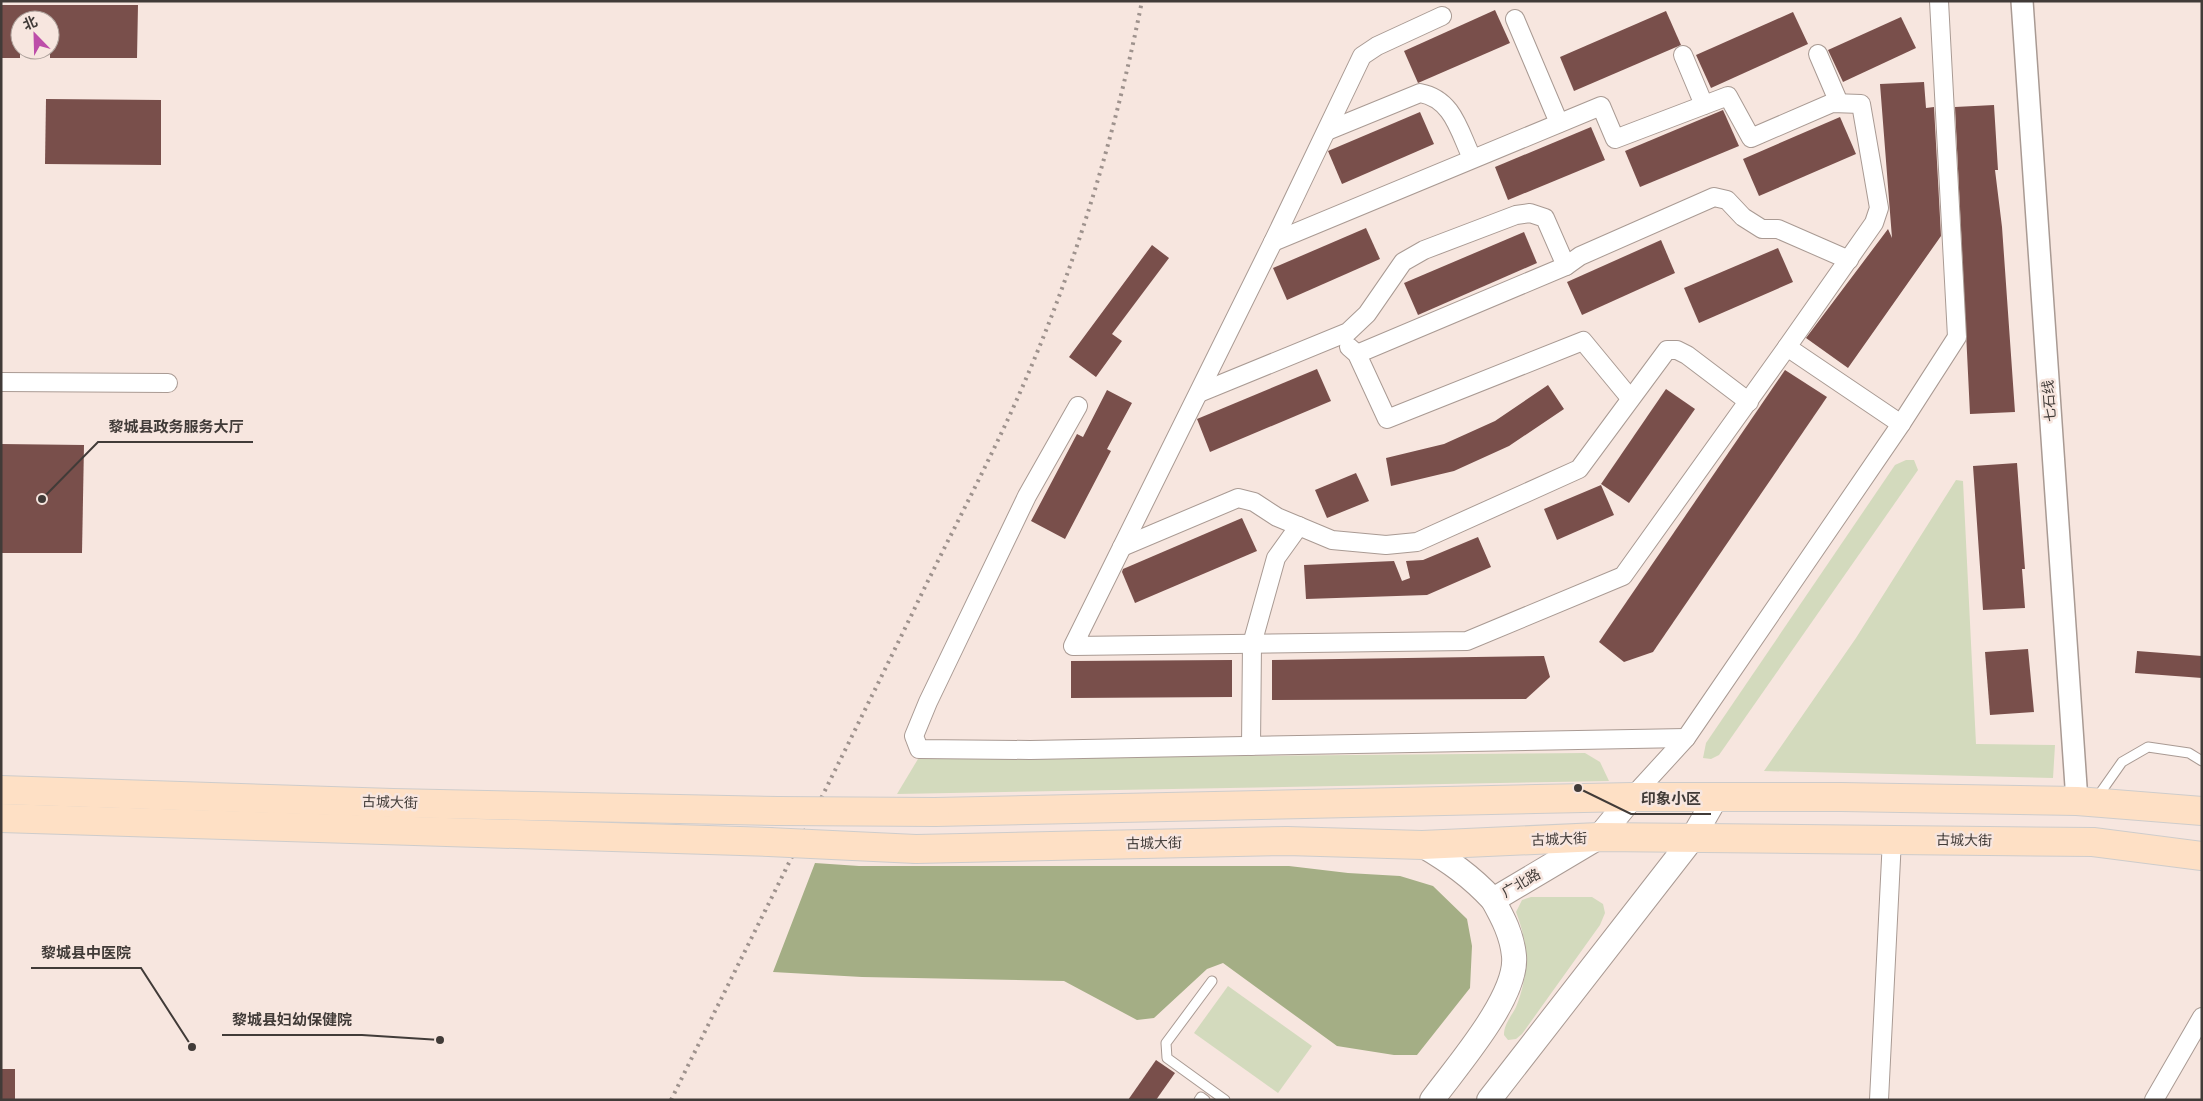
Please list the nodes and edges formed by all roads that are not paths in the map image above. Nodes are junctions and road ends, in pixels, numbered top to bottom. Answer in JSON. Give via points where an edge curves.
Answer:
{"nodes":[{"id":1,"x":1939,"y":1,"type":"edge"},
{"id":2,"x":2022,"y":1,"type":"edge"},
{"id":3,"x":1442,"y":16,"type":"dead end"},
{"id":4,"x":1515,"y":18,"type":"dead end"},
{"id":5,"x":1818,"y":54,"type":"dead end"},
{"id":6,"x":1683,"y":55,"type":"dead end"},
{"id":7,"x":1839,"y":103,"type":"junction"},
{"id":8,"x":1704,"y":105,"type":"junction"},
{"id":9,"x":1559,"y":123,"type":"junction"},
{"id":10,"x":1327,"y":131,"type":"junction"},
{"id":11,"x":1472,"y":158,"type":"junction"},
{"id":12,"x":1273,"y":242,"type":"junction"},
{"id":13,"x":1849,"y":260,"type":"junction"},
{"id":14,"x":1566,"y":266,"type":"junction"},
{"id":15,"x":1336,"y":337,"type":"junction"},
{"id":16,"x":1788,"y":348,"type":"junction"},
{"id":17,"x":1357,"y":354,"type":"junction"},
{"id":18,"x":1,"y":382,"type":"edge"},
{"id":19,"x":168,"y":383,"type":"dead end"},
{"id":20,"x":1199,"y":393,"type":"junction"},
{"id":21,"x":1630,"y":398,"type":"junction"},
{"id":22,"x":1749,"y":402,"type":"junction"},
{"id":23,"x":1078,"y":406,"type":"dead end"},
{"id":24,"x":1901,"y":424,"type":"junction"},
{"id":25,"x":1300,"y":526,"type":"junction"},
{"id":26,"x":1122,"y":547,"type":"junction"},
{"id":27,"x":1252,"y":644,"type":"junction"},
{"id":28,"x":1686,"y":738,"type":"junction"},
{"id":29,"x":1251,"y":746,"type":"junction"},
{"id":30,"x":2202,"y":761,"type":"edge"},
{"id":31,"x":1,"y":790,"type":"edge"},
{"id":32,"x":1632,"y":797,"type":"junction"},
{"id":33,"x":1716,"y":797,"type":"junction"},
{"id":34,"x":2085,"y":801,"type":"junction"},
{"id":35,"x":2202,"y":811,"type":"edge"},
{"id":36,"x":1,"y":818,"type":"edge"},
{"id":37,"x":1599,"y":837,"type":"junction"},
{"id":38,"x":1692,"y":838,"type":"junction"},
{"id":39,"x":1892,"y":839,"type":"junction"},
{"id":40,"x":1422,"y":845,"type":"junction"},
{"id":41,"x":2202,"y":856,"type":"edge"},
{"id":42,"x":1493,"y":900,"type":"junction"},
{"id":43,"x":1212,"y":981,"type":"dead end"},
{"id":44,"x":2202,"y":1016,"type":"edge"},
{"id":45,"x":1199,"y":1100,"type":"edge"},
{"id":46,"x":1205,"y":1100,"type":"edge"},
{"id":47,"x":1225,"y":1100,"type":"edge"},
{"id":48,"x":1432,"y":1100,"type":"edge"},
{"id":49,"x":1489,"y":1100,"type":"edge"},
{"id":50,"x":1879,"y":1100,"type":"edge"},
{"id":51,"x":2154,"y":1100,"type":"edge"}],
"edges":[{"from":1,"to":24,"type":"street","via":[[1957,337]]},
{"from":2,"to":34,"type":"street","name":"七石线"},
{"from":3,"to":10,"type":"street","via":[[1362,56]]},
{"from":4,"to":9,"type":"street"},
{"from":5,"to":7,"type":"street"},
{"from":6,"to":8,"type":"street"},
{"from":7,"to":8,"type":"street","via":[[1832,103],[1751,138],[1728,96]]},
{"from":7,"to":13,"type":"street","via":[[1861,104],[1879,208],[1874,223]]},
{"from":8,"to":9,"type":"street","via":[[1615,139],[1601,106]]},
{"from":9,"to":11,"type":"street"},
{"from":10,"to":11,"type":"street","via":[[1420,92],[1444,103]]},
{"from":10,"to":12,"type":"street"},
{"from":11,"to":12,"type":"street"},
{"from":12,"to":20,"type":"street"},
{"from":13,"to":14,"type":"street","via":[[1778,229],[1762,229],[1743,217],[1726,200],[1714,197],[1580,256]]},
{"from":13,"to":16,"type":"street"},
{"from":14,"to":15,"type":"street","via":[[1545,218],[1530,213],[1516,215],[1424,250],[1403,262],[1367,314],[1348,332]]},
{"from":14,"to":17,"type":"street"},
{"from":15,"to":17,"type":"street"},
{"from":15,"to":20,"type":"street"},
{"from":16,"to":22,"type":"street"},
{"from":16,"to":24,"type":"street"},
{"from":17,"to":21,"type":"street","via":[[1387,419],[1583,341]]},
{"from":18,"to":19,"type":"street"},
{"from":20,"to":26,"type":"street"},
{"from":21,"to":22,"type":"street","via":[[1667,350],[1677,350]]},
{"from":21,"to":25,"type":"street","via":[[1579,469],[1417,542],[1386,544],[1332,540]]},
{"from":22,"to":27,"type":"street","via":[[1623,576],[1467,641]]},
{"from":23,"to":29,"type":"street","via":[[1027,496],[928,702],[914,736],[920,749]]},
{"from":24,"to":28,"type":"street"},
{"from":25,"to":26,"type":"street","via":[[1277,517],[1254,502],[1238,498]]},
{"from":25,"to":27,"type":"street","via":[[1276,558]]},
{"from":26,"to":27,"type":"street","via":[[1073,646]]},
{"from":27,"to":29,"type":"street"},
{"from":28,"to":29,"type":"street"},
{"from":28,"to":32,"type":"street"},
{"from":30,"to":34,"type":"lane","via":[[2189,753],[2148,747],[2122,762]]},
{"from":31,"to":32,"type":"main road","name":"古城大街","bridge":true,"via":[[393,803],[935,812]]},
{"from":32,"to":33,"type":"main road"},
{"from":32,"to":37,"type":"main road","name":"广北路"},
{"from":33,"to":34,"type":"main road"},
{"from":33,"to":38,"type":"main road"},
{"from":34,"to":35,"type":"main road"},
{"from":36,"to":40,"type":"main road","name":"古城大街","bridge":true,"via":[[916,849],[1287,840]]},
{"from":37,"to":38,"type":"main road","name":"古城大街"},
{"from":37,"to":40,"type":"main road","name":"古城大街"},
{"from":37,"to":42,"type":"main road","name":"广北路"},
{"from":38,"to":39,"type":"main road","name":"古城大街"},
{"from":38,"to":49,"type":"main road"},
{"from":39,"to":41,"type":"main road","name":"古城大街","via":[[2093,842]]},
{"from":39,"to":50,"type":"street"},
{"from":40,"to":42,"type":"main road","via":[[1474,879]]},
{"from":42,"to":48,"type":"main road","name":"广北路","via":[[1508,925],[1514,958],[1511,981],[1485,1028]]},
{"from":43,"to":47,"type":"lane","via":[[1166,1043],[1168,1058]]},
{"from":44,"to":51,"type":"street"},
{"from":45,"to":46,"type":"lane","via":[[1201,1097]]}]}
